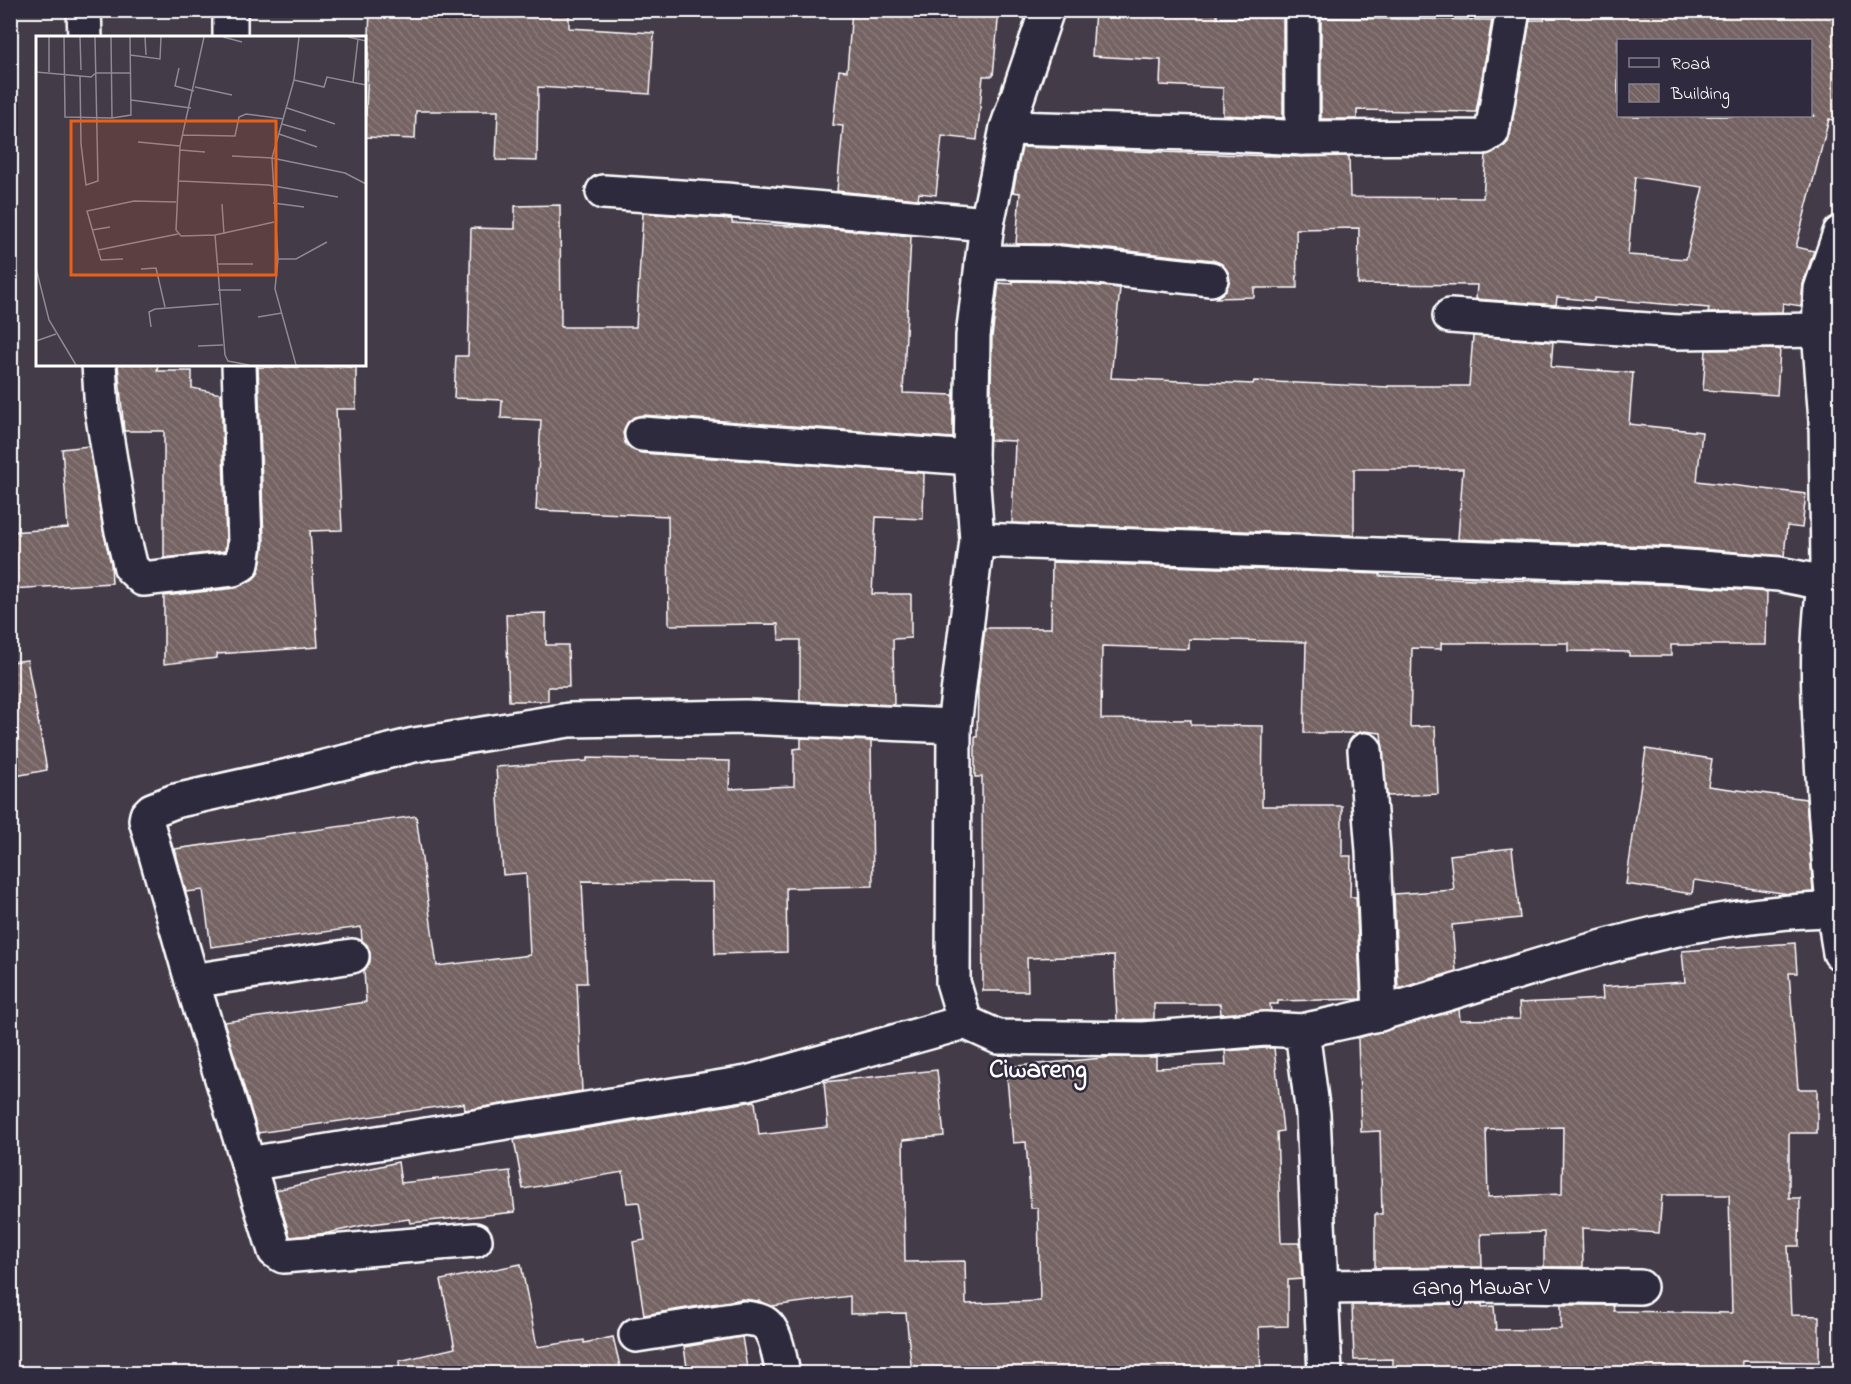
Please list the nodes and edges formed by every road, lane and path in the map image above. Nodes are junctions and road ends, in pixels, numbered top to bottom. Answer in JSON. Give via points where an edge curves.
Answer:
{"nodes":[{"id":1,"x":84,"y":10,"type":"edge"},
{"id":2,"x":230,"y":10,"type":"edge"},
{"id":3,"x":1047,"y":10,"type":"edge"},
{"id":4,"x":1302,"y":10,"type":"edge"},
{"id":5,"x":1513,"y":10,"type":"edge"},
{"id":6,"x":85,"y":36,"type":"edge"},
{"id":7,"x":230,"y":36,"type":"edge"},
{"id":8,"x":1007,"y":128,"type":"junction"},
{"id":9,"x":1302,"y":138,"type":"junction"},
{"id":10,"x":603,"y":192,"type":"dead end"},
{"id":11,"x":987,"y":224,"type":"junction"},
{"id":12,"x":1840,"y":233,"type":"edge"},
{"id":13,"x":982,"y":262,"type":"junction"},
{"id":14,"x":1211,"y":279,"type":"dead end"},
{"id":15,"x":1450,"y":316,"type":"dead end"},
{"id":16,"x":1830,"y":332,"type":"edge"},
{"id":17,"x":99,"y":366,"type":"edge"},
{"id":18,"x":239,"y":366,"type":"edge"},
{"id":19,"x":642,"y":434,"type":"dead end"},
{"id":20,"x":971,"y":458,"type":"junction"},
{"id":21,"x":977,"y":540,"type":"junction"},
{"id":22,"x":1832,"y":585,"type":"edge"},
{"id":23,"x":954,"y":726,"type":"junction"},
{"id":24,"x":1831,"y":741,"type":"edge"},
{"id":25,"x":1365,"y":750,"type":"dead end"},
{"id":26,"x":1833,"y":910,"type":"junction"},
{"id":27,"x":1840,"y":952,"type":"edge"},
{"id":28,"x":352,"y":956,"type":"dead end"},
{"id":29,"x":192,"y":981,"type":"junction"},
{"id":30,"x":1380,"y":1014,"type":"junction"},
{"id":31,"x":965,"y":1022,"type":"junction"},
{"id":32,"x":1302,"y":1031,"type":"junction"},
{"id":33,"x":248,"y":1164,"type":"junction"},
{"id":34,"x":475,"y":1240,"type":"dead end"},
{"id":35,"x":1321,"y":1287,"type":"junction"},
{"id":36,"x":1640,"y":1287,"type":"dead end"},
{"id":37,"x":636,"y":1335,"type":"dead end"},
{"id":38,"x":783,"y":1374,"type":"edge"},
{"id":39,"x":1325,"y":1374,"type":"edge"}],
"edges":[{"from":1,"to":6,"type":"street"},
{"from":2,"to":7,"type":"street"},
{"from":3,"to":8,"type":"street"},
{"from":4,"to":9,"type":"street"},
{"from":5,"to":9,"type":"street","via":[[1492,132],[1484,137]]},
{"from":8,"to":9,"type":"street"},
{"from":8,"to":11,"type":"street"},
{"from":10,"to":11,"type":"street"},
{"from":11,"to":13,"type":"street"},
{"from":12,"to":16,"type":"street","via":[[1821,289]]},
{"from":13,"to":14,"type":"street","via":[[1060,262]]},
{"from":13,"to":20,"type":"street","via":[[973,336]]},
{"from":15,"to":16,"type":"street","via":[[1677,332]]},
{"from":16,"to":22,"type":"street","via":[[1826,421],[1828,563]]},
{"from":17,"to":18,"type":"street","via":[[102,411],[121,527],[131,568],[143,579],[233,569],[242,564],[245,543]]},
{"from":19,"to":20,"type":"street"},
{"from":20,"to":21,"type":"street"},
{"from":21,"to":22,"type":"street","via":[[1674,566],[1779,574]]},
{"from":21,"to":23,"type":"street"},
{"from":22,"to":24,"type":"street","via":[[1817,667]]},
{"from":23,"to":29,"type":"street","via":[[745,717],[569,720],[414,745],[175,801],[152,810],[146,820]]},
{"from":23,"to":31,"type":"street","via":[[953,982]]},
{"from":24,"to":26,"type":"street"},
{"from":25,"to":30,"type":"street"},
{"from":26,"to":27,"type":"street"},
{"from":26,"to":30,"type":"street","via":[[1795,910],[1697,924]]},
{"from":28,"to":29,"type":"street"},
{"from":29,"to":33,"type":"street"},
{"from":30,"to":32,"type":"street"},
{"from":31,"to":32,"type":"street","via":[[998,1037],[1143,1039],[1265,1029]]},
{"from":31,"to":33,"type":"street","via":[[747,1083]]},
{"from":32,"to":35,"type":"street","via":[[1313,1114]]},
{"from":33,"to":34,"type":"street","via":[[275,1251],[283,1256]]},
{"from":35,"to":36,"type":"street","name":"Gang Mawar V"},
{"from":35,"to":39,"type":"street"},
{"from":37,"to":38,"type":"street","via":[[745,1318],[762,1321],[775,1340]]}]}
